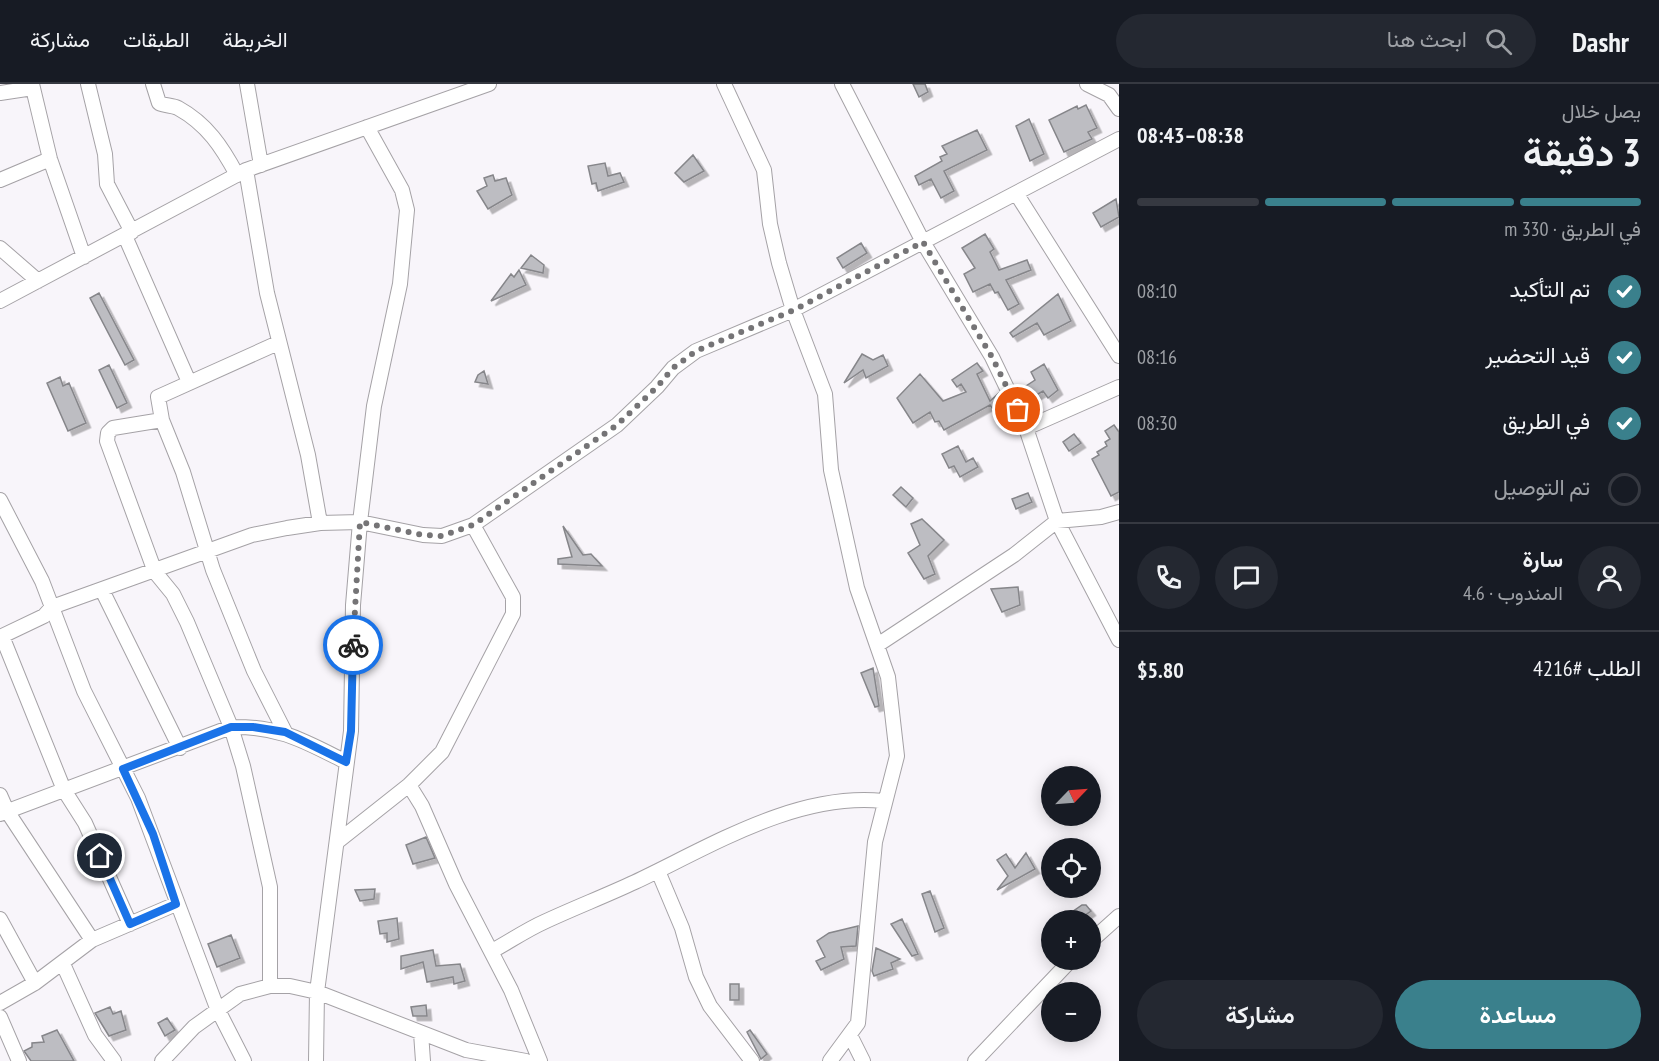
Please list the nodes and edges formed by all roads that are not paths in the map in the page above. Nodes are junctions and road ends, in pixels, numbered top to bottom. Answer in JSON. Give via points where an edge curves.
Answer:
{"nodes":[{"id":1,"x":88,"y":84,"type":"edge"},
{"id":2,"x":153,"y":84,"type":"edge"},
{"id":3,"x":247,"y":84,"type":"edge"},
{"id":4,"x":489,"y":84,"type":"edge"},
{"id":5,"x":724,"y":84,"type":"edge"},
{"id":6,"x":842,"y":84,"type":"edge"},
{"id":7,"x":1087,"y":84,"type":"edge"},
{"id":8,"x":33,"y":86,"type":"edge"},
{"id":9,"x":473,"y":87,"type":"edge"},
{"id":10,"x":0,"y":93,"type":"edge"},
{"id":11,"x":1119,"y":109,"type":"edge"},
{"id":12,"x":367,"y":127,"type":"junction"},
{"id":13,"x":1119,"y":139,"type":"edge"},
{"id":14,"x":50,"y":159,"type":"junction"},
{"id":15,"x":261,"y":165,"type":"junction"},
{"id":16,"x":241,"y":173,"type":"junction"},
{"id":17,"x":0,"y":180,"type":"edge"},
{"id":18,"x":1016,"y":193,"type":"junction"},
{"id":19,"x":129,"y":234,"type":"junction"},
{"id":20,"x":923,"y":242,"type":"junction"},
{"id":21,"x":0,"y":248,"type":"edge"},
{"id":22,"x":84,"y":257,"type":"junction"},
{"id":23,"x":38,"y":281,"type":"junction"},
{"id":24,"x":0,"y":301,"type":"edge"},
{"id":25,"x":794,"y":310,"type":"junction"},
{"id":26,"x":278,"y":343,"type":"junction"},
{"id":27,"x":1119,"y":356,"type":"edge"},
{"id":28,"x":189,"y":382,"type":"junction"},
{"id":29,"x":1119,"y":387,"type":"edge"},
{"id":30,"x":162,"y":420,"type":"junction"},
{"id":31,"x":1026,"y":428,"type":"junction"},
{"id":32,"x":0,"y":500,"type":"edge"},
{"id":33,"x":1119,"y":512,"type":"edge"},
{"id":34,"x":1057,"y":521,"type":"junction"},
{"id":35,"x":360,"y":522,"type":"junction"},
{"id":36,"x":320,"y":523,"type":"junction"},
{"id":37,"x":473,"y":525,"type":"junction"},
{"id":38,"x":207,"y":550,"type":"junction"},
{"id":39,"x":155,"y":572,"type":"junction"},
{"id":40,"x":102,"y":590,"type":"junction"},
{"id":41,"x":52,"y":607,"type":"junction"},
{"id":42,"x":1,"y":636,"type":"edge"},
{"id":43,"x":1119,"y":640,"type":"edge"},
{"id":44,"x":879,"y":644,"type":"junction"},
{"id":45,"x":231,"y":727,"type":"junction"},
{"id":46,"x":285,"y":732,"type":"junction"},
{"id":47,"x":180,"y":748,"type":"junction"},
{"id":48,"x":346,"y":762,"type":"junction"},
{"id":49,"x":123,"y":769,"type":"junction"},
{"id":50,"x":409,"y":785,"type":"junction"},
{"id":51,"x":64,"y":790,"type":"junction"},
{"id":52,"x":0,"y":795,"type":"edge"},
{"id":53,"x":883,"y":801,"type":"junction"},
{"id":54,"x":3,"y":812,"type":"edge"},
{"id":55,"x":337,"y":842,"type":"junction"},
{"id":56,"x":658,"y":871,"type":"junction"},
{"id":57,"x":176,"y":904,"type":"junction"},
{"id":58,"x":1119,"y":916,"type":"edge"},
{"id":59,"x":0,"y":919,"type":"edge"},
{"id":60,"x":130,"y":924,"type":"junction"},
{"id":61,"x":1101,"y":932,"type":"edge"},
{"id":62,"x":92,"y":940,"type":"junction"},
{"id":63,"x":492,"y":951,"type":"junction"},
{"id":64,"x":63,"y":964,"type":"junction"},
{"id":65,"x":1061,"y":970,"type":"edge"},
{"id":66,"x":35,"y":983,"type":"junction"},
{"id":67,"x":270,"y":986,"type":"junction"},
{"id":68,"x":317,"y":992,"type":"junction"},
{"id":69,"x":0,"y":1003,"type":"edge"},
{"id":70,"x":217,"y":1008,"type":"junction"},
{"id":71,"x":0,"y":1017,"type":"edge"},
{"id":72,"x":422,"y":1033,"type":"junction"},
{"id":73,"x":850,"y":1035,"type":"junction"},
{"id":74,"x":466,"y":1055,"type":"edge"},
{"id":75,"x":19,"y":1061,"type":"edge"},
{"id":76,"x":114,"y":1061,"type":"edge"},
{"id":77,"x":162,"y":1061,"type":"edge"},
{"id":78,"x":244,"y":1061,"type":"edge"},
{"id":79,"x":316,"y":1061,"type":"edge"},
{"id":80,"x":423,"y":1061,"type":"edge"},
{"id":81,"x":526,"y":1061,"type":"edge"},
{"id":82,"x":540,"y":1061,"type":"edge"},
{"id":83,"x":752,"y":1061,"type":"edge"},
{"id":84,"x":830,"y":1061,"type":"edge"},
{"id":85,"x":863,"y":1061,"type":"edge"},
{"id":86,"x":975,"y":1061,"type":"edge"}],
"edges":[{"from":1,"to":19,"type":"street","via":[[106,161],[107,184]]},
{"from":2,"to":16,"type":"street","via":[[159,103],[176,107],[207,129]]},
{"from":3,"to":15,"type":"street"},
{"from":4,"to":9,"type":"street"},
{"from":5,"to":25,"type":"street","via":[[764,170],[770,224]]},
{"from":6,"to":20,"type":"street"},
{"from":7,"to":11,"type":"street","via":[[1109,95]]},
{"from":8,"to":10,"type":"street"},
{"from":8,"to":14,"type":"street"},
{"from":9,"to":12,"type":"street"},
{"from":12,"to":15,"type":"street"},
{"from":12,"to":35,"type":"street","via":[[402,190],[407,210],[400,284],[374,406]]},
{"from":13,"to":18,"type":"street"},
{"from":14,"to":17,"type":"street"},
{"from":14,"to":22,"type":"street"},
{"from":15,"to":16,"type":"street"},
{"from":16,"to":19,"type":"street"},
{"from":16,"to":26,"type":"street"},
{"from":18,"to":20,"type":"street"},
{"from":18,"to":27,"type":"street"},
{"from":19,"to":22,"type":"street"},
{"from":19,"to":28,"type":"street"},
{"from":20,"to":25,"type":"street"},
{"from":20,"to":31,"type":"street","via":[[992,357]]},
{"from":21,"to":23,"type":"street"},
{"from":22,"to":23,"type":"street"},
{"from":23,"to":24,"type":"street"},
{"from":25,"to":37,"type":"street","via":[[696,351],[673,368],[617,425]]},
{"from":25,"to":44,"type":"street","via":[[825,394],[831,470],[839,510],[857,588]]},
{"from":26,"to":28,"type":"street"},
{"from":26,"to":36,"type":"street","via":[[308,455]]},
{"from":28,"to":30,"type":"street","via":[[158,397]]},
{"from":29,"to":31,"type":"street"},
{"from":30,"to":38,"type":"street"},
{"from":30,"to":39,"type":"street","via":[[113,428],[107,441]]},
{"from":31,"to":34,"type":"street"},
{"from":32,"to":41,"type":"street"},
{"from":33,"to":34,"type":"street"},
{"from":34,"to":43,"type":"street"},
{"from":34,"to":44,"type":"street","via":[[1014,555]]},
{"from":35,"to":36,"type":"street"},
{"from":35,"to":37,"type":"street","via":[[433,536]]},
{"from":35,"to":48,"type":"street","via":[[353,605],[351,731]]},
{"from":36,"to":38,"type":"street","via":[[252,535]]},
{"from":37,"to":50,"type":"street","via":[[515,605],[441,752]]},
{"from":38,"to":39,"type":"street"},
{"from":38,"to":46,"type":"street","via":[[254,670]]},
{"from":39,"to":40,"type":"street"},
{"from":39,"to":45,"type":"street","via":[[173,594],[187,622]]},
{"from":40,"to":41,"type":"street"},
{"from":40,"to":47,"type":"street"},
{"from":41,"to":42,"type":"street","via":[[44,616]]},
{"from":41,"to":49,"type":"street","via":[[84,691]]},
{"from":42,"to":51,"type":"street"},
{"from":44,"to":53,"type":"street","via":[[888,677],[897,756]]},
{"from":45,"to":46,"type":"street"},
{"from":45,"to":47,"type":"street"},
{"from":45,"to":67,"type":"street","via":[[252,798],[270,888]]},
{"from":46,"to":48,"type":"street"},
{"from":47,"to":49,"type":"street"},
{"from":48,"to":55,"type":"street"},
{"from":49,"to":51,"type":"street"},
{"from":49,"to":57,"type":"street","via":[[153,834]]},
{"from":50,"to":55,"type":"street"},
{"from":50,"to":63,"type":"street"},
{"from":51,"to":54,"type":"street"},
{"from":51,"to":60,"type":"street","via":[[85,823]]},
{"from":52,"to":54,"type":"street"},
{"from":53,"to":56,"type":"street","via":[[850,799],[813,806],[756,825]]},
{"from":53,"to":73,"type":"street","via":[[875,842],[858,1023]]},
{"from":54,"to":62,"type":"street"},
{"from":55,"to":68,"type":"street"},
{"from":56,"to":63,"type":"street","via":[[543,922]]},
{"from":56,"to":83,"type":"street","via":[[705,996]]},
{"from":57,"to":60,"type":"street"},
{"from":57,"to":70,"type":"street"},
{"from":58,"to":61,"type":"street"},
{"from":59,"to":66,"type":"street"},
{"from":60,"to":62,"type":"street"},
{"from":62,"to":64,"type":"street"},
{"from":63,"to":82,"type":"street"},
{"from":64,"to":66,"type":"street"},
{"from":64,"to":76,"type":"street","via":[[95,1035]]},
{"from":65,"to":86,"type":"street"},
{"from":66,"to":69,"type":"street"},
{"from":67,"to":68,"type":"street"},
{"from":67,"to":70,"type":"street","via":[[240,994]]},
{"from":68,"to":72,"type":"street"},
{"from":68,"to":79,"type":"street"},
{"from":70,"to":77,"type":"street"},
{"from":70,"to":78,"type":"street"},
{"from":71,"to":75,"type":"street"},
{"from":72,"to":74,"type":"street"},
{"from":72,"to":80,"type":"street"},
{"from":73,"to":84,"type":"street"},
{"from":73,"to":85,"type":"street"},
{"from":74,"to":81,"type":"street"}]}
